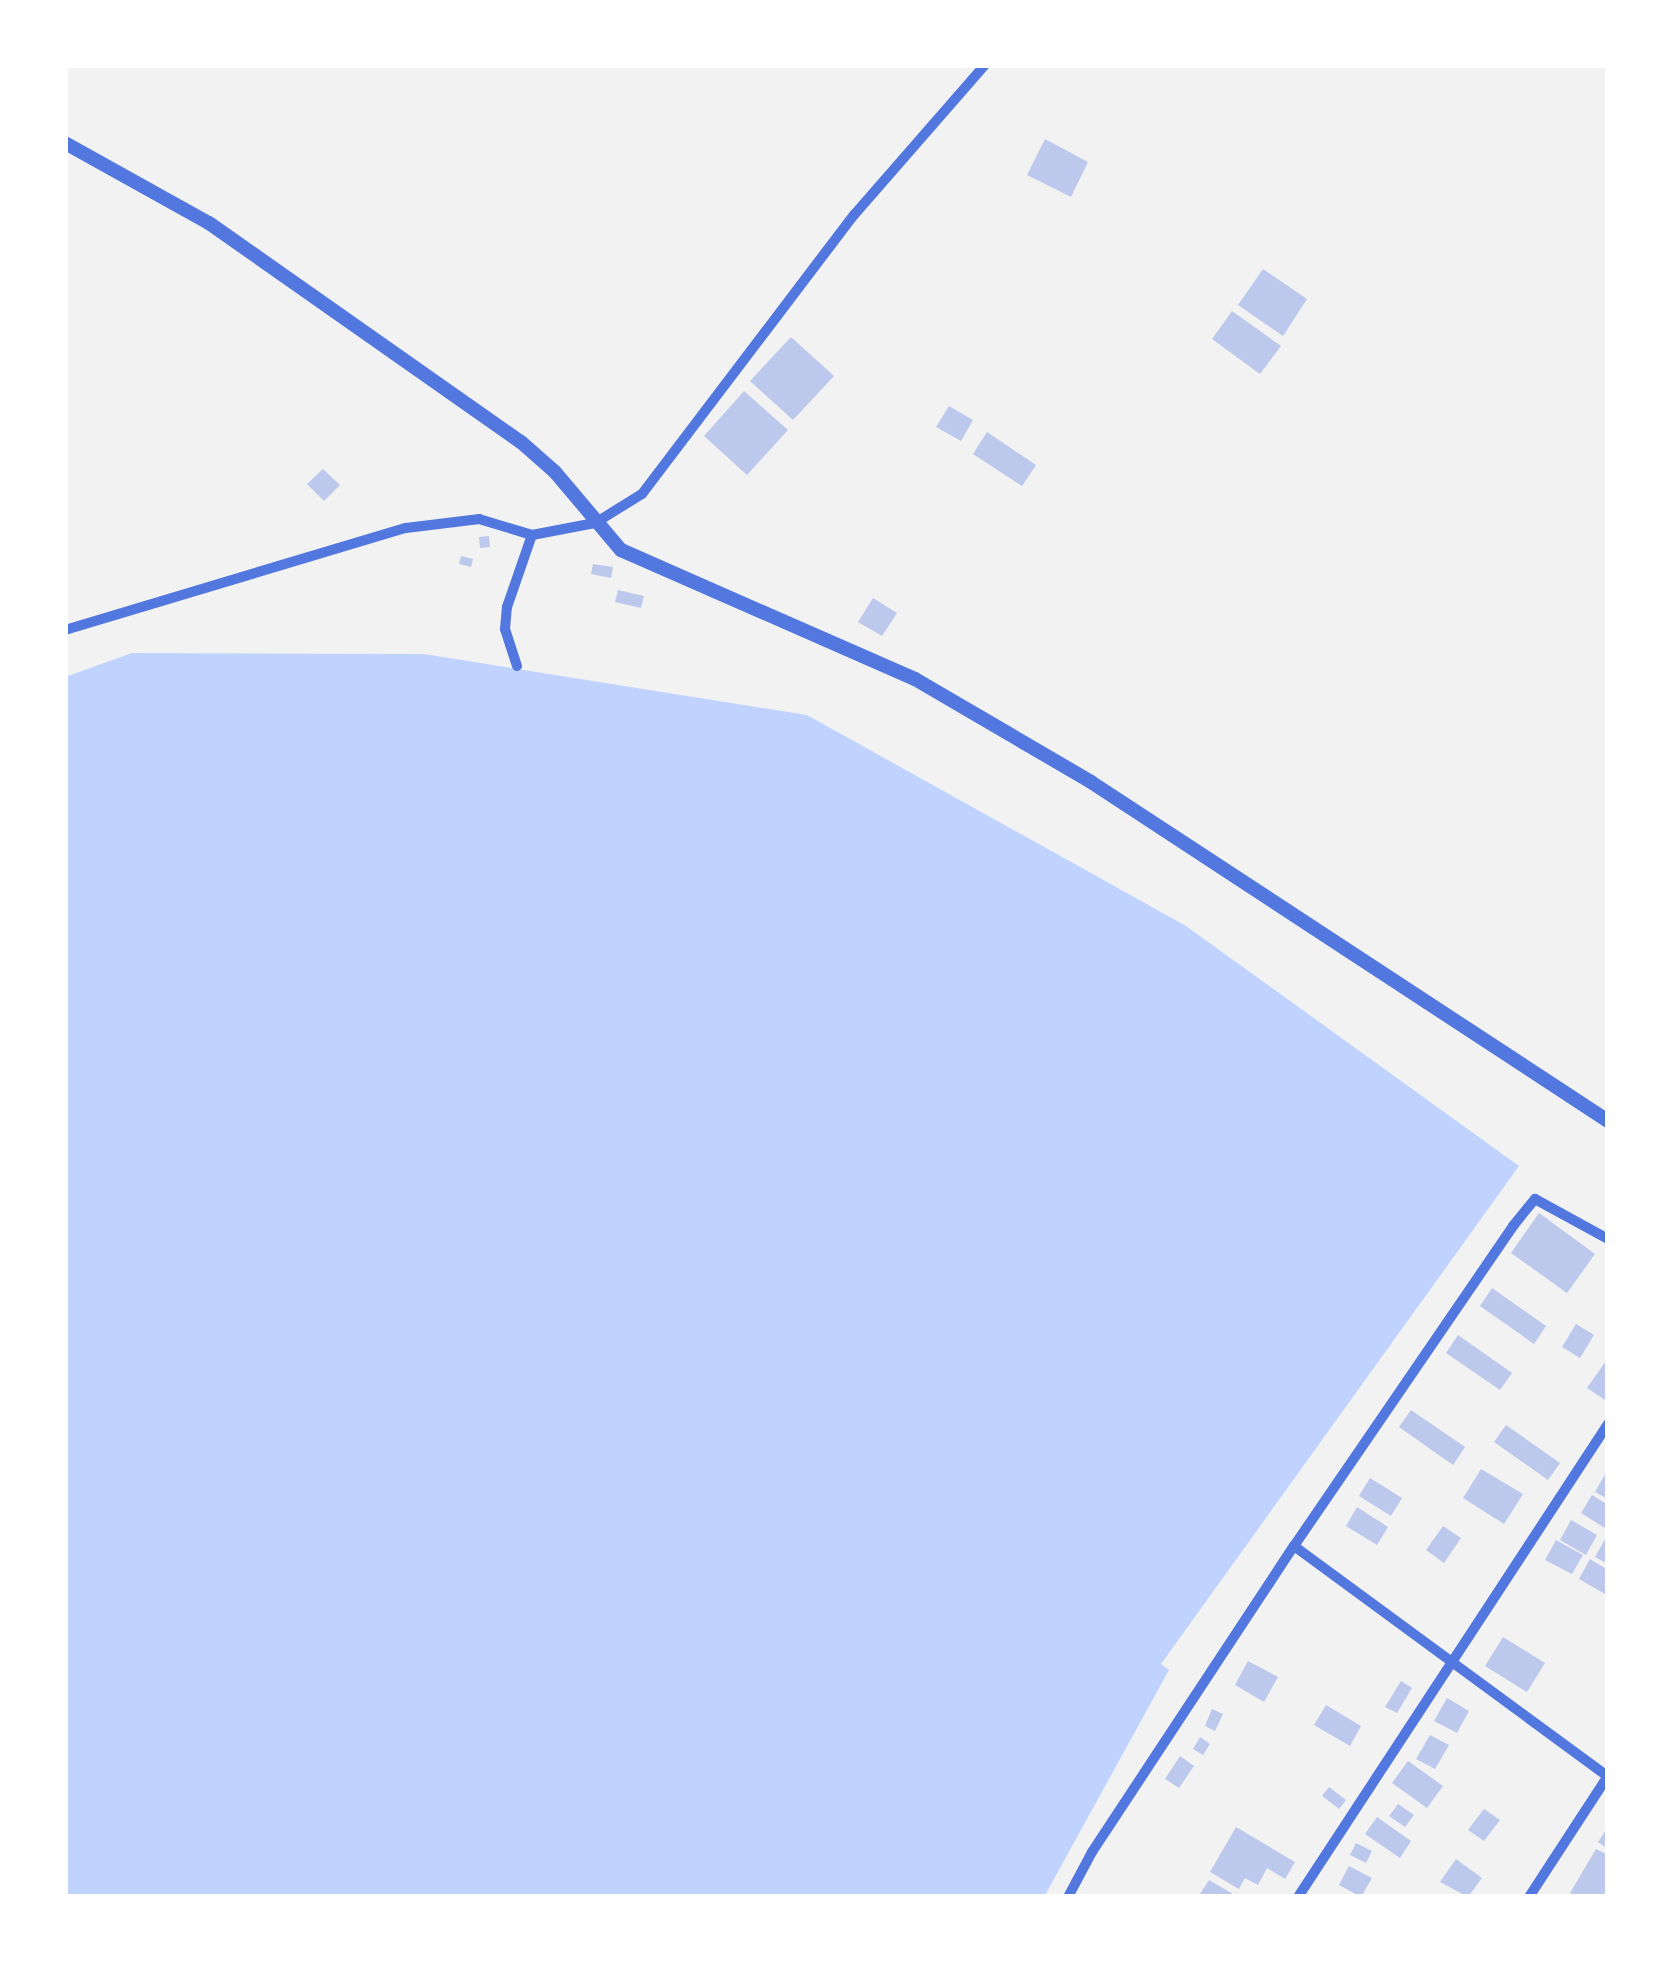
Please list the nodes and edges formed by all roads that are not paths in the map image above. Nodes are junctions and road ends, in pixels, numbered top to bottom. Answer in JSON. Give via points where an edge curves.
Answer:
{"nodes":[{"id":1,"x":985,"y":65,"type":"edge"},
{"id":2,"x":65,"y":144,"type":"edge"},
{"id":3,"x":595,"y":523,"type":"junction"},
{"id":4,"x":532,"y":535,"type":"junction"},
{"id":5,"x":65,"y":630,"type":"edge"},
{"id":6,"x":517,"y":666,"type":"dead end"},
{"id":7,"x":1608,"y":1121,"type":"edge"},
{"id":8,"x":1608,"y":1240,"type":"edge"},
{"id":9,"x":1608,"y":1424,"type":"edge"},
{"id":10,"x":1294,"y":1546,"type":"junction"},
{"id":11,"x":1451,"y":1660,"type":"junction"},
{"id":12,"x":1608,"y":1776,"type":"edge"},
{"id":13,"x":1068,"y":1897,"type":"edge"},
{"id":14,"x":1298,"y":1897,"type":"edge"},
{"id":15,"x":1530,"y":1897,"type":"edge"}],
"edges":[{"from":1,"to":3,"type":"street","via":[[854,215],[642,494]]},
{"from":2,"to":3,"type":"street","via":[[209,223],[521,442]]},
{"from":3,"to":4,"type":"street"},
{"from":3,"to":7,"type":"street","via":[[622,550],[915,679],[1091,782]]},
{"from":4,"to":5,"type":"street","via":[[479,520],[406,528]]},
{"from":4,"to":6,"type":"street","via":[[507,608],[505,629]]},
{"from":8,"to":10,"type":"street","via":[[1535,1199]]},
{"from":9,"to":11,"type":"street"},
{"from":10,"to":11,"type":"street"},
{"from":10,"to":13,"type":"street"},
{"from":11,"to":12,"type":"street"},
{"from":11,"to":14,"type":"street"},
{"from":12,"to":15,"type":"street"}]}
